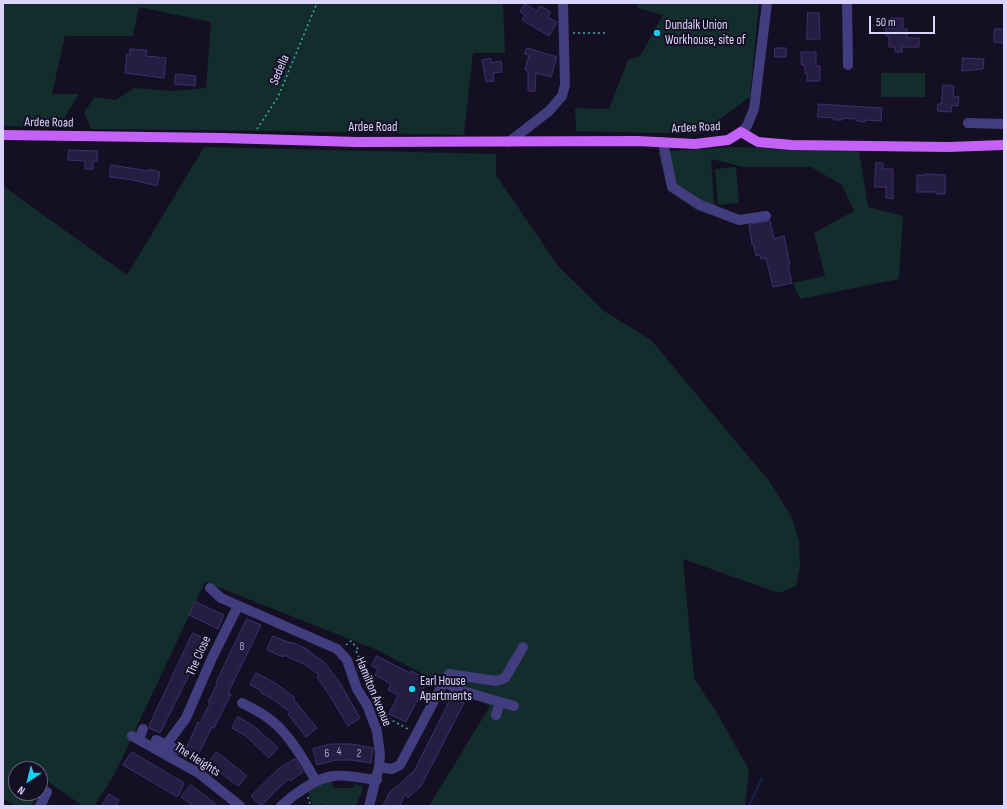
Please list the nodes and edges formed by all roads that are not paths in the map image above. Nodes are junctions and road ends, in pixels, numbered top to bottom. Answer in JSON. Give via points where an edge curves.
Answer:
{"nodes":[{"id":1,"x":564,"y":3,"type":"edge"},
{"id":2,"x":767,"y":3,"type":"edge"},
{"id":3,"x":847,"y":3,"type":"edge"},
{"id":4,"x":848,"y":65,"type":"dead end"},
{"id":5,"x":968,"y":124,"type":"dead end"},
{"id":6,"x":1004,"y":124,"type":"edge"},
{"id":7,"x":741,"y":132,"type":"junction"},
{"id":8,"x":3,"y":135,"type":"edge"},
{"id":9,"x":509,"y":142,"type":"junction"},
{"id":10,"x":663,"y":142,"type":"junction"},
{"id":11,"x":1004,"y":145,"type":"edge"},
{"id":12,"x":766,"y":216,"type":"dead end"},
{"id":13,"x":210,"y":588,"type":"dead end"},
{"id":14,"x":238,"y":606,"type":"junction"},
{"id":15,"x":523,"y":647,"type":"dead end"},
{"id":16,"x":444,"y":682,"type":"junction"},
{"id":17,"x":500,"y":702,"type":"junction"},
{"id":18,"x":242,"y":703,"type":"dead end"},
{"id":19,"x":514,"y":706,"type":"dead end"},
{"id":20,"x":496,"y":715,"type":"dead end"},
{"id":21,"x":144,"y":729,"type":"dead end"},
{"id":22,"x":156,"y":740,"type":"dead end"},
{"id":23,"x":166,"y":745,"type":"junction"},
{"id":24,"x":178,"y":750,"type":"dead end"},
{"id":25,"x":379,"y":767,"type":"junction"},
{"id":26,"x":377,"y":780,"type":"junction"},
{"id":27,"x":316,"y":782,"type":"junction"},
{"id":28,"x":240,"y":806,"type":"edge"},
{"id":29,"x":281,"y":806,"type":"edge"},
{"id":30,"x":369,"y":806,"type":"edge"}],
"edges":[{"from":1,"to":9,"type":"street","via":[[565,85],[562,96],[549,111]]},
{"from":2,"to":7,"type":"street","via":[[754,108],[747,126]]},
{"from":3,"to":4,"type":"street"},
{"from":5,"to":6,"type":"street"},
{"from":7,"to":10,"type":"main road","name":"Ardee Road","via":[[728,140],[695,144]]},
{"from":7,"to":11,"type":"main road","via":[[758,142],[792,145]]},
{"from":8,"to":9,"type":"main road","name":"Ardee Road","via":[[357,142]]},
{"from":9,"to":10,"type":"main road","name":"Ardee Road"},
{"from":10,"to":12,"type":"street","via":[[672,187],[700,205],[739,220]]},
{"from":13,"to":14,"type":"street","via":[[221,598]]},
{"from":14,"to":23,"type":"street","name":"The Close","via":[[186,718]]},
{"from":14,"to":25,"type":"street","name":"Hamilton Avenue","via":[[337,649],[342,654],[347,660],[377,731]]},
{"from":15,"to":16,"type":"street","via":[[505,678],[496,681],[449,674]]},
{"from":16,"to":17,"type":"street","via":[[462,691]]},
{"from":16,"to":25,"type":"street","via":[[400,765],[392,769]]},
{"from":17,"to":19,"type":"street"},
{"from":17,"to":20,"type":"street"},
{"from":18,"to":27,"type":"street","via":[[279,727]]},
{"from":21,"to":28,"type":"street","name":"The Heights","via":[[136,738],[200,774]]},
{"from":22,"to":23,"type":"street"},
{"from":23,"to":24,"type":"street"},
{"from":25,"to":26,"type":"street","name":"Hamilton Avenue"},
{"from":26,"to":27,"type":"street","via":[[333,776]]},
{"from":26,"to":30,"type":"street","name":"Hamilton Avenue"},
{"from":27,"to":29,"type":"street"}]}
